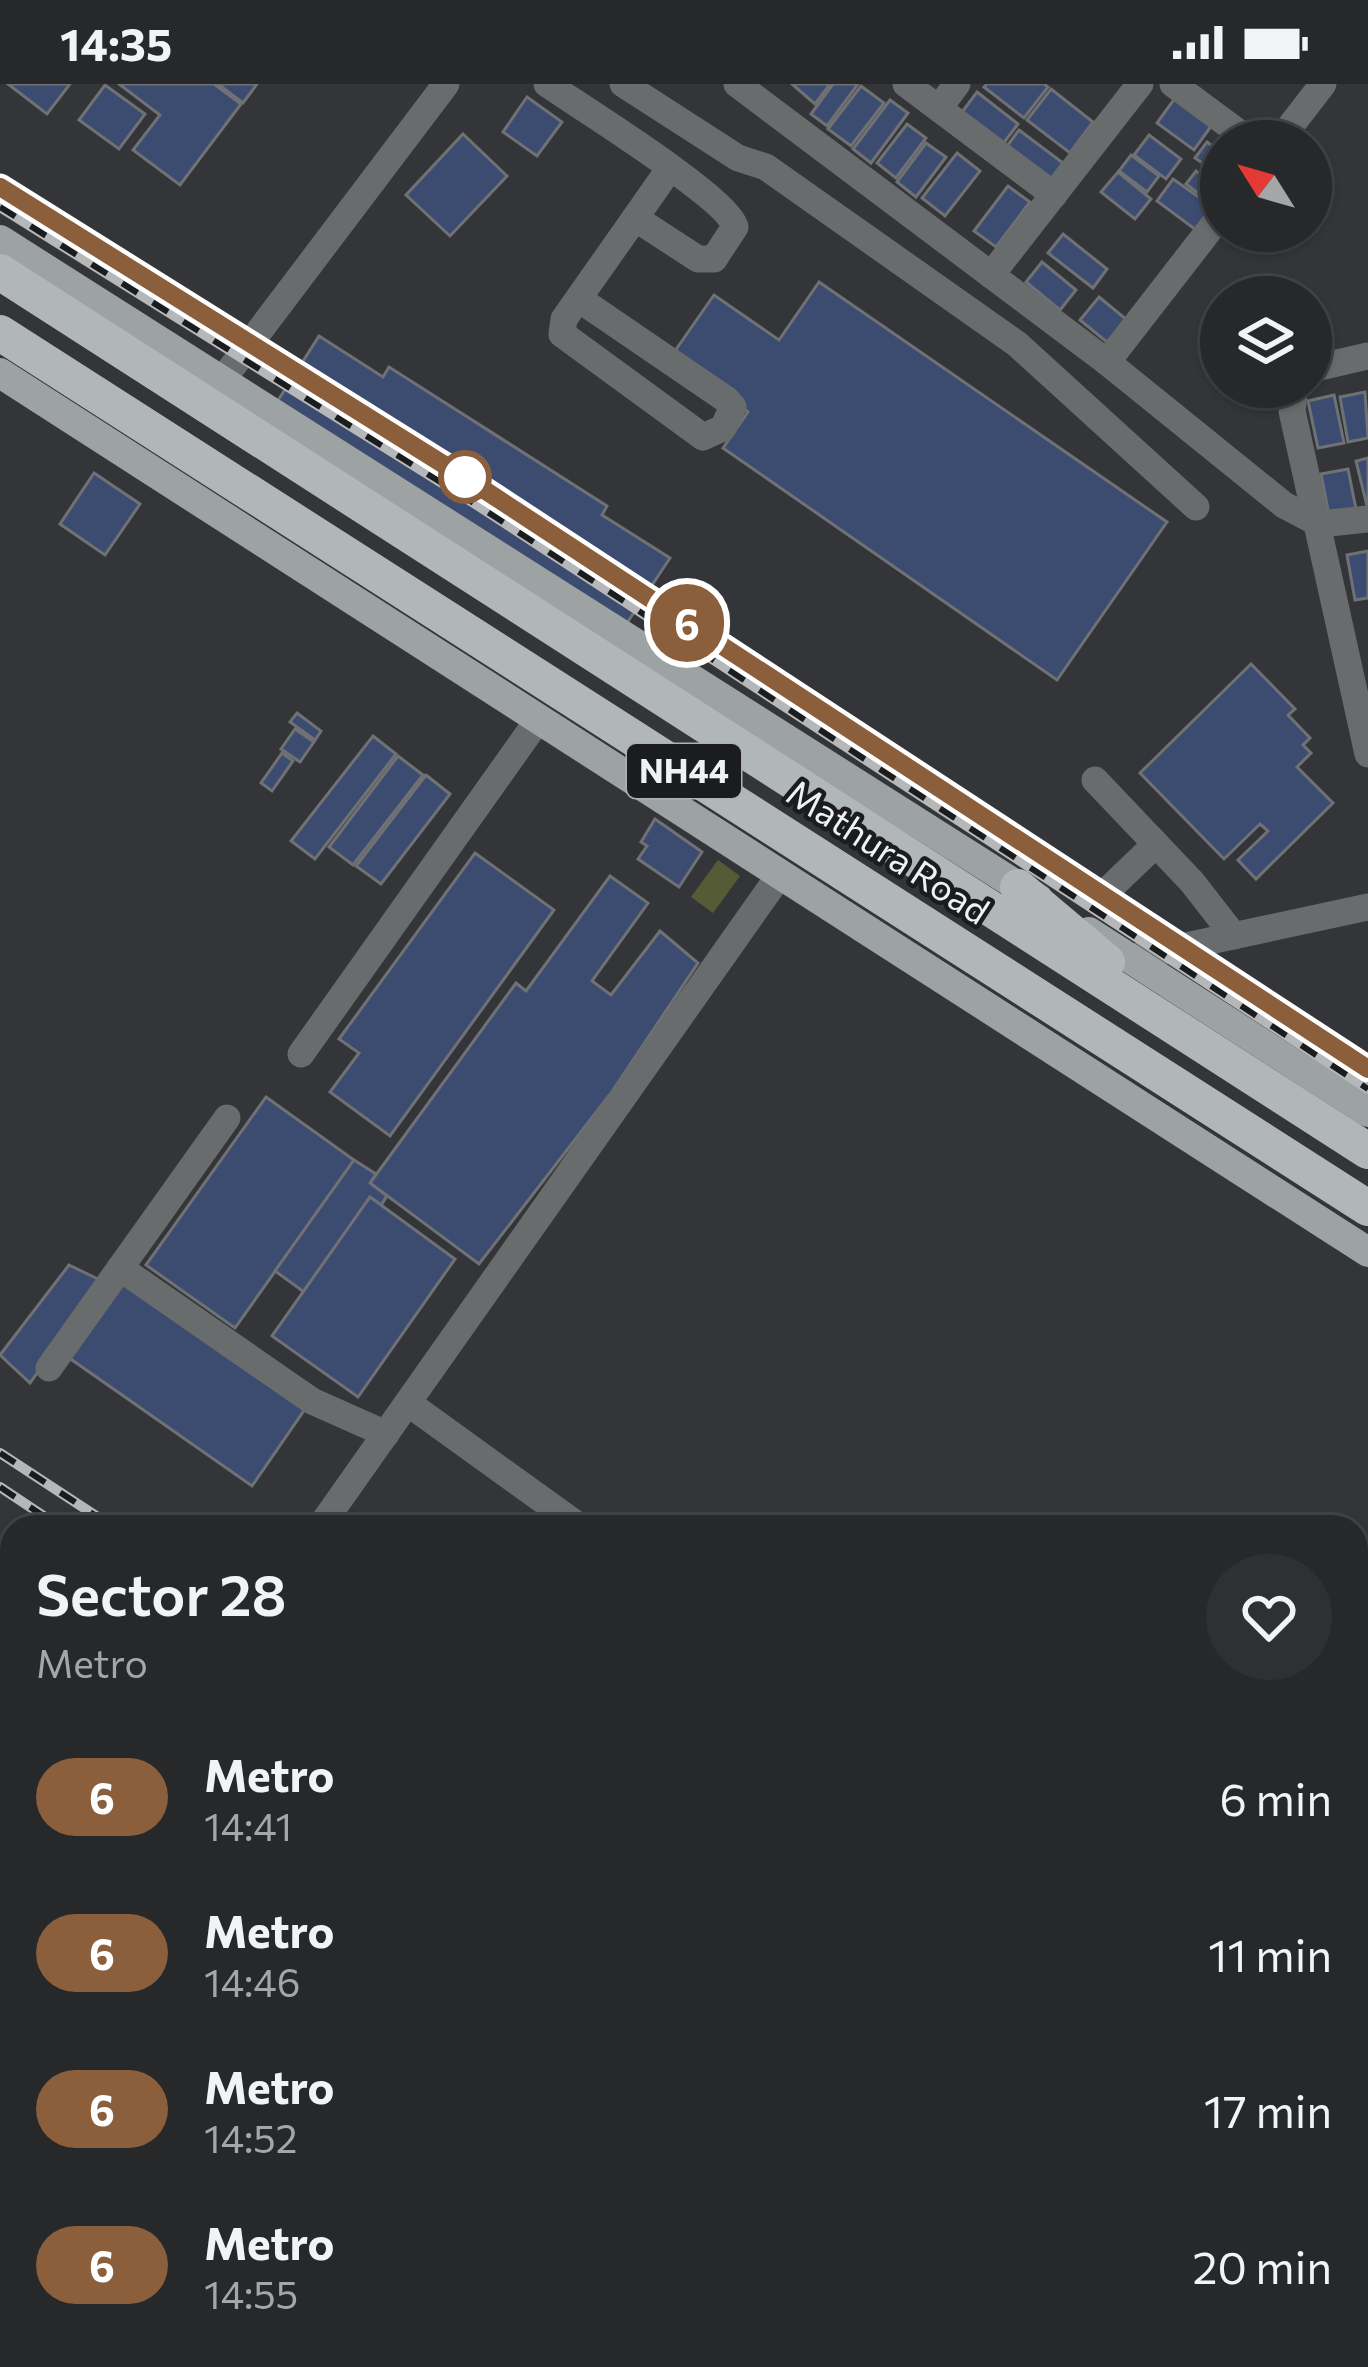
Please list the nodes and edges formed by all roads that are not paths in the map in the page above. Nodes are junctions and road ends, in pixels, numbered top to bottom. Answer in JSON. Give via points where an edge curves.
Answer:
{"nodes":[{"id":1,"x":446,"y":84,"type":"edge"},
{"id":2,"x":547,"y":84,"type":"edge"},
{"id":3,"x":622,"y":84,"type":"edge"},
{"id":4,"x":737,"y":84,"type":"edge"},
{"id":5,"x":906,"y":84,"type":"edge"},
{"id":6,"x":957,"y":84,"type":"edge"},
{"id":7,"x":1140,"y":84,"type":"edge"},
{"id":8,"x":1173,"y":84,"type":"edge"},
{"id":9,"x":1323,"y":84,"type":"edge"},
{"id":10,"x":939,"y":108,"type":"junction"},
{"id":11,"x":1222,"y":120,"type":"edge"},
{"id":12,"x":1295,"y":120,"type":"edge"},
{"id":13,"x":670,"y":169,"type":"junction"},
{"id":14,"x":1054,"y":195,"type":"junction"},
{"id":15,"x":635,"y":218,"type":"junction"},
{"id":16,"x":0,"y":240,"type":"edge"},
{"id":17,"x":1200,"y":242,"type":"edge"},
{"id":18,"x":0,"y":272,"type":"edge"},
{"id":19,"x":991,"y":275,"type":"junction"},
{"id":20,"x":579,"y":299,"type":"junction"},
{"id":21,"x":0,"y":333,"type":"edge"},
{"id":22,"x":1368,"y":356,"type":"edge"},
{"id":23,"x":1107,"y":362,"type":"junction"},
{"id":24,"x":1332,"y":365,"type":"edge"},
{"id":25,"x":0,"y":373,"type":"edge"},
{"id":26,"x":223,"y":380,"type":"junction"},
{"id":27,"x":1292,"y":408,"type":"edge"},
{"id":28,"x":1196,"y":507,"type":"dead end"},
{"id":29,"x":1368,"y":518,"type":"edge"},
{"id":30,"x":1320,"y":524,"type":"junction"},
{"id":31,"x":1362,"y":692,"type":"edge"},
{"id":32,"x":538,"y":720,"type":"junction"},
{"id":33,"x":1368,"y":754,"type":"edge"},
{"id":34,"x":1095,"y":780,"type":"dead end"},
{"id":35,"x":1156,"y":844,"type":"junction"},
{"id":36,"x":779,"y":876,"type":"junction"},
{"id":37,"x":1018,"y":886,"type":"junction"},
{"id":38,"x":1111,"y":887,"type":"dead end"},
{"id":39,"x":1368,"y":907,"type":"edge"},
{"id":40,"x":1234,"y":936,"type":"junction"},
{"id":41,"x":1130,"y":958,"type":"junction"},
{"id":42,"x":1196,"y":1041,"type":"junction"},
{"id":43,"x":301,"y":1054,"type":"dead end"},
{"id":44,"x":1368,"y":1112,"type":"edge"},
{"id":45,"x":227,"y":1118,"type":"dead end"},
{"id":46,"x":1368,"y":1151,"type":"edge"},
{"id":47,"x":1368,"y":1208,"type":"edge"},
{"id":48,"x":1368,"y":1252,"type":"edge"},
{"id":49,"x":120,"y":1268,"type":"junction"},
{"id":50,"x":49,"y":1368,"type":"dead end"},
{"id":51,"x":408,"y":1403,"type":"junction"},
{"id":52,"x":386,"y":1434,"type":"junction"},
{"id":53,"x":329,"y":1515,"type":"edge"},
{"id":54,"x":563,"y":1515,"type":"edge"}],
"edges":[{"from":1,"to":26,"type":"street"},
{"from":2,"to":13,"type":"street"},
{"from":3,"to":28,"type":"street","via":[[738,158],[766,167],[1017,344]]},
{"from":4,"to":19,"type":"street"},
{"from":5,"to":10,"type":"street"},
{"from":6,"to":10,"type":"street"},
{"from":7,"to":14,"type":"street"},
{"from":8,"to":11,"type":"street"},
{"from":9,"to":12,"type":"street"},
{"from":10,"to":14,"type":"street"},
{"from":13,"to":15,"type":"street"},
{"from":13,"to":15,"type":"street","via":[[725,209],[732,236],[705,262]]},
{"from":14,"to":19,"type":"street"},
{"from":15,"to":20,"type":"street"},
{"from":16,"to":26,"type":"main road"},
{"from":17,"to":23,"type":"street"},
{"from":18,"to":42,"type":"highway","number":"NH44"},
{"from":19,"to":23,"type":"street"},
{"from":20,"to":20,"type":"street","via":[[561,328],[567,341],[703,437],[723,428],[733,407],[727,400]]},
{"from":21,"to":47,"type":"highway","name":"Mathura Road","number":"NH44"},
{"from":22,"to":24,"type":"street"},
{"from":23,"to":30,"type":"street","via":[[1284,505]]},
{"from":25,"to":32,"type":"main road"},
{"from":26,"to":37,"type":"main road"},
{"from":27,"to":30,"type":"street"},
{"from":29,"to":30,"type":"street"},
{"from":30,"to":31,"type":"street"},
{"from":31,"to":33,"type":"street"},
{"from":32,"to":36,"type":"main road"},
{"from":32,"to":43,"type":"street"},
{"from":34,"to":35,"type":"street"},
{"from":35,"to":38,"type":"street"},
{"from":35,"to":40,"type":"street"},
{"from":36,"to":48,"type":"main road"},
{"from":36,"to":51,"type":"street"},
{"from":37,"to":41,"type":"main road"},
{"from":37,"to":42,"type":"highway"},
{"from":39,"to":40,"type":"street"},
{"from":40,"to":41,"type":"street"},
{"from":41,"to":44,"type":"main road"},
{"from":42,"to":46,"type":"highway","number":"NH44"},
{"from":45,"to":49,"type":"street"},
{"from":49,"to":50,"type":"street"},
{"from":49,"to":52,"type":"street","via":[[312,1401]]},
{"from":51,"to":52,"type":"street"},
{"from":51,"to":54,"type":"street"},
{"from":52,"to":53,"type":"street"}]}
